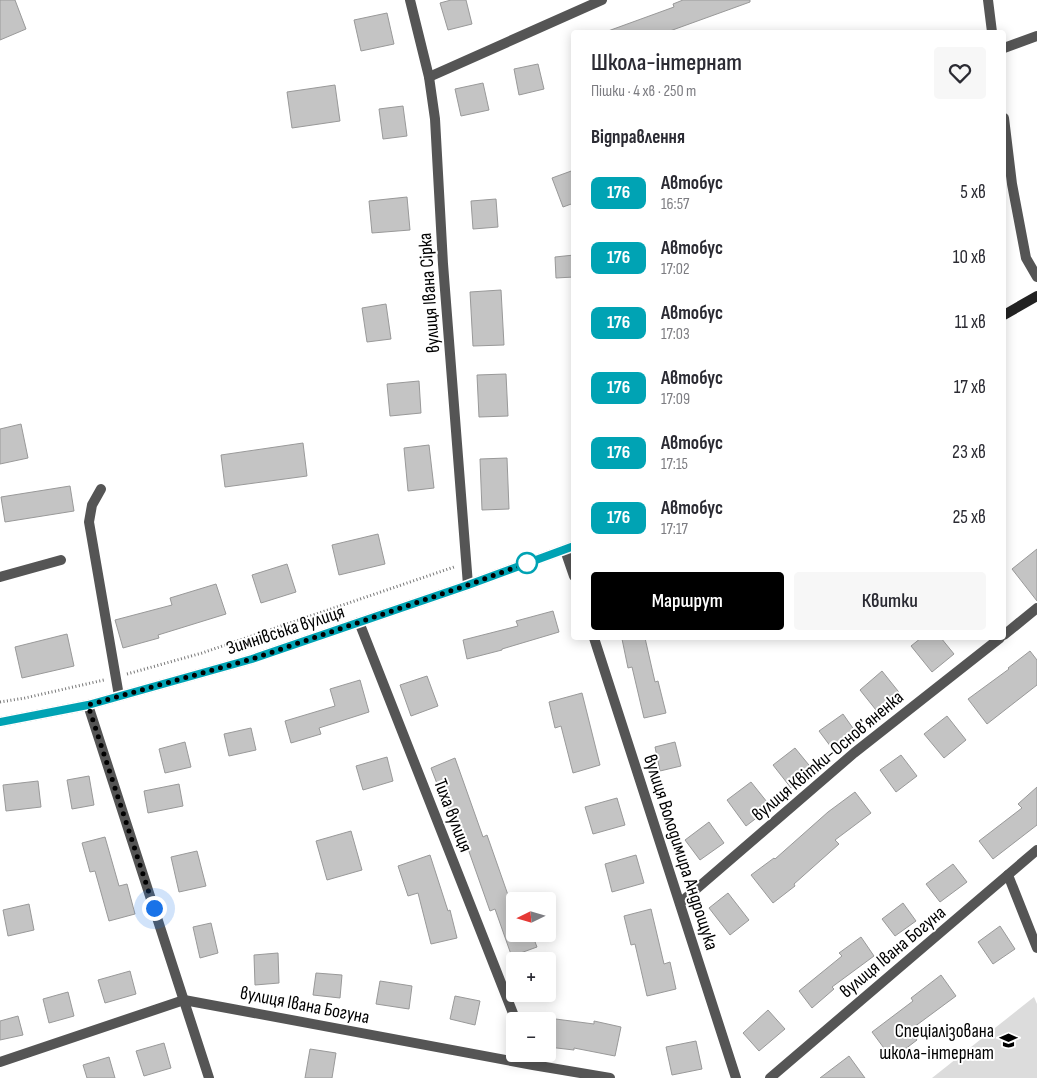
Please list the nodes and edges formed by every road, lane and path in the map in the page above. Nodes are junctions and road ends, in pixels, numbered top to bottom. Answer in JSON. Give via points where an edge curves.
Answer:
{"nodes":[{"id":1,"x":410,"y":0,"type":"edge"},
{"id":2,"x":602,"y":0,"type":"edge"},
{"id":3,"x":988,"y":0,"type":"edge"},
{"id":4,"x":992,"y":30,"type":"edge"},
{"id":5,"x":1037,"y":36,"type":"edge"},
{"id":6,"x":1006,"y":47,"type":"edge"},
{"id":7,"x":429,"y":77,"type":"junction"},
{"id":8,"x":1006,"y":134,"type":"edge"},
{"id":9,"x":1037,"y":277,"type":"edge"},
{"id":10,"x":1037,"y":296,"type":"edge"},
{"id":11,"x":1006,"y":314,"type":"edge"},
{"id":12,"x":100,"y":489,"type":"dead end"},
{"id":13,"x":570,"y":548,"type":"edge"},
{"id":14,"x":61,"y":560,"type":"dead end"},
{"id":15,"x":466,"y":562,"type":"junction"},
{"id":16,"x":0,"y":577,"type":"edge"},
{"id":17,"x":468,"y":585,"type":"junction"},
{"id":18,"x":1037,"y":608,"type":"edge"},
{"id":19,"x":359,"y":622,"type":"junction"},
{"id":20,"x":1006,"y":632,"type":"edge"},
{"id":21,"x":595,"y":640,"type":"edge"},
{"id":22,"x":997,"y":640,"type":"edge"},
{"id":23,"x":116,"y":677,"type":"junction"},
{"id":24,"x":119,"y":696,"type":"junction"},
{"id":25,"x":0,"y":702,"type":"edge"},
{"id":26,"x":88,"y":705,"type":"junction"},
{"id":27,"x":0,"y":722,"type":"edge"},
{"id":28,"x":1037,"y":850,"type":"edge"},
{"id":29,"x":1008,"y":875,"type":"junction"},
{"id":30,"x":680,"y":902,"type":"junction"},
{"id":31,"x":1036,"y":942,"type":"edge"},
{"id":32,"x":184,"y":1000,"type":"junction"},
{"id":33,"x":512,"y":1012,"type":"edge"},
{"id":34,"x":0,"y":1062,"type":"edge"},
{"id":35,"x":532,"y":1062,"type":"edge"},
{"id":36,"x":533,"y":1065,"type":"junction"},
{"id":37,"x":208,"y":1078,"type":"edge"},
{"id":38,"x":610,"y":1078,"type":"edge"},
{"id":39,"x":736,"y":1078,"type":"edge"},
{"id":40,"x":770,"y":1078,"type":"edge"}],
"edges":[{"from":1,"to":7,"type":"street","name":"вулиця Івана Сірка"},
{"from":2,"to":7,"type":"street"},
{"from":3,"to":4,"type":"street"},
{"from":5,"to":6,"type":"street"},
{"from":7,"to":15,"type":"street","name":"вулиця Івана Сірка"},
{"from":8,"to":9,"type":"street","via":[[1026,258]]},
{"from":10,"to":11,"type":"main road"},
{"from":12,"to":23,"type":"street","via":[[89,522]]},
{"from":13,"to":17,"type":"main road","name":"Зимнівська вулиця"},
{"from":14,"to":16,"type":"street"},
{"from":15,"to":17,"type":"street","name":"вулиця Івана Сірка"},
{"from":15,"to":23,"type":"path","via":[[202,653]]},
{"from":17,"to":19,"type":"main road","name":"Зимнівська вулиця"},
{"from":18,"to":20,"type":"street"},
{"from":19,"to":24,"type":"main road","name":"Зимнівська вулиця","via":[[252,659]]},
{"from":19,"to":33,"type":"street","name":"Тиха вулиця"},
{"from":21,"to":30,"type":"street","name":"вулиця Володимира Андрощука"},
{"from":22,"to":30,"type":"street","name":"вулиця Квітки-Основʼяненка","via":[[854,753]]},
{"from":23,"to":24,"type":"street"},
{"from":23,"to":25,"type":"path"},
{"from":24,"to":26,"type":"main road","name":"Зимнівська вулиця"},
{"from":26,"to":27,"type":"main road","name":"Зимнівська вулиця"},
{"from":26,"to":32,"type":"street"},
{"from":28,"to":29,"type":"street","name":"вулиця Івана Богуна"},
{"from":29,"to":31,"type":"street"},
{"from":29,"to":40,"type":"street","name":"вулиця Івана Богуна"},
{"from":30,"to":39,"type":"street","name":"вулиця Володимира Андрощука"},
{"from":32,"to":34,"type":"street","name":"вулиця Івана Богуна"},
{"from":32,"to":36,"type":"street","name":"вулиця Івана Богуна"},
{"from":32,"to":37,"type":"street"},
{"from":35,"to":36,"type":"street"},
{"from":36,"to":38,"type":"street","name":"вулиця Івана Богуна"}]}
